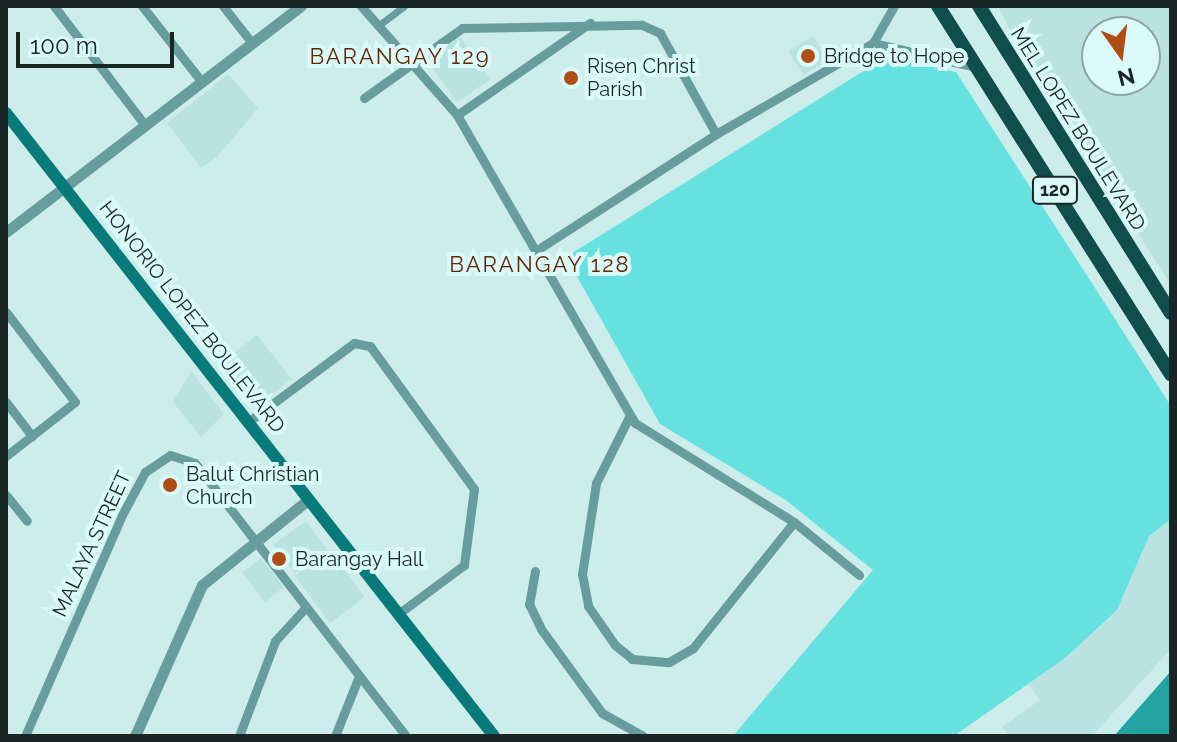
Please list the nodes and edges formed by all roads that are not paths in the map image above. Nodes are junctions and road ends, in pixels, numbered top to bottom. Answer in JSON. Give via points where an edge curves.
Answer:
{"nodes":[{"id":1,"x":54,"y":6,"type":"edge"},
{"id":2,"x":142,"y":6,"type":"edge"},
{"id":3,"x":223,"y":6,"type":"edge"},
{"id":4,"x":301,"y":6,"type":"edge"},
{"id":5,"x":361,"y":6,"type":"edge"},
{"id":6,"x":404,"y":6,"type":"edge"},
{"id":7,"x":894,"y":6,"type":"edge"},
{"id":8,"x":938,"y":6,"type":"edge"},
{"id":9,"x":979,"y":6,"type":"edge"},
{"id":10,"x":590,"y":23,"type":"junction"},
{"id":11,"x":379,"y":25,"type":"junction"},
{"id":12,"x":252,"y":43,"type":"junction"},
{"id":13,"x":873,"y":43,"type":"junction"},
{"id":14,"x":412,"y":62,"type":"junction"},
{"id":15,"x":978,"y":67,"type":"junction"},
{"id":16,"x":202,"y":82,"type":"junction"},
{"id":17,"x":364,"y":98,"type":"dead end"},
{"id":18,"x":6,"y":113,"type":"edge"},
{"id":19,"x":457,"y":115,"type":"junction"},
{"id":20,"x":145,"y":125,"type":"junction"},
{"id":21,"x":716,"y":134,"type":"junction"},
{"id":22,"x":64,"y":187,"type":"junction"},
{"id":23,"x":6,"y":232,"type":"edge"},
{"id":24,"x":537,"y":250,"type":"junction"},
{"id":25,"x":6,"y":312,"type":"edge"},
{"id":26,"x":1171,"y":313,"type":"edge"},
{"id":27,"x":1171,"y":375,"type":"edge"},
{"id":28,"x":6,"y":402,"type":"edge"},
{"id":29,"x":630,"y":415,"type":"junction"},
{"id":30,"x":248,"y":422,"type":"junction"},
{"id":31,"x":32,"y":436,"type":"junction"},
{"id":32,"x":6,"y":456,"type":"edge"},
{"id":33,"x":6,"y":495,"type":"edge"},
{"id":34,"x":309,"y":499,"type":"junction"},
{"id":35,"x":27,"y":521,"type":"dead end"},
{"id":36,"x":794,"y":522,"type":"junction"},
{"id":37,"x":254,"y":541,"type":"junction"},
{"id":38,"x":535,"y":571,"type":"dead end"},
{"id":39,"x":859,"y":575,"type":"dead end"},
{"id":40,"x":306,"y":607,"type":"junction"},
{"id":41,"x":398,"y":614,"type":"junction"},
{"id":42,"x":359,"y":676,"type":"junction"},
{"id":43,"x":25,"y":736,"type":"edge"},
{"id":44,"x":135,"y":736,"type":"edge"},
{"id":45,"x":239,"y":736,"type":"edge"},
{"id":46,"x":335,"y":736,"type":"edge"},
{"id":47,"x":406,"y":736,"type":"edge"},
{"id":48,"x":494,"y":736,"type":"edge"},
{"id":49,"x":643,"y":736,"type":"edge"}],
"edges":[{"from":1,"to":20,"type":"street"},
{"from":2,"to":16,"type":"street"},
{"from":3,"to":12,"type":"street"},
{"from":4,"to":12,"type":"street"},
{"from":5,"to":11,"type":"street"},
{"from":6,"to":11,"type":"street"},
{"from":7,"to":13,"type":"street"},
{"from":8,"to":15,"type":"highway","number":"120"},
{"from":9,"to":26,"type":"highway","name":"MEL LOPEZ BOULEVARD","number":"120"},
{"from":10,"to":14,"type":"street","via":[[462,28]]},
{"from":10,"to":19,"type":"street"},
{"from":10,"to":21,"type":"street","via":[[642,25],[660,33]]},
{"from":11,"to":14,"type":"street"},
{"from":12,"to":16,"type":"street"},
{"from":13,"to":15,"type":"street"},
{"from":13,"to":21,"type":"street"},
{"from":14,"to":17,"type":"street"},
{"from":14,"to":19,"type":"street"},
{"from":15,"to":27,"type":"highway","number":"120"},
{"from":16,"to":20,"type":"street"},
{"from":18,"to":22,"type":"main road","name":"HONORIO LOPEZ BOULEVARD"},
{"from":19,"to":24,"type":"street"},
{"from":20,"to":22,"type":"street"},
{"from":21,"to":24,"type":"street"},
{"from":22,"to":23,"type":"street"},
{"from":22,"to":30,"type":"main road","name":"HONORIO LOPEZ BOULEVARD"},
{"from":24,"to":29,"type":"street"},
{"from":25,"to":31,"type":"street","via":[[75,402]]},
{"from":28,"to":31,"type":"street"},
{"from":29,"to":36,"type":"street","via":[[649,435]]},
{"from":29,"to":36,"type":"street","via":[[596,483],[582,574],[588,606],[615,645],[632,659],[669,662],[693,648]]},
{"from":30,"to":34,"type":"main road","name":"HONORIO LOPEZ BOULEVARD"},
{"from":30,"to":41,"type":"street","via":[[354,343],[370,346],[474,489],[464,565]]},
{"from":31,"to":32,"type":"street"},
{"from":33,"to":35,"type":"street"},
{"from":34,"to":37,"type":"street"},
{"from":34,"to":41,"type":"main road","name":"HONORIO LOPEZ BOULEVARD"},
{"from":36,"to":39,"type":"street"},
{"from":37,"to":40,"type":"street","name":"MALAYA STREET"},
{"from":37,"to":43,"type":"street","name":"MALAYA STREET","via":[[195,463],[170,455],[157,461],[110,539]]},
{"from":37,"to":44,"type":"street","via":[[202,585],[188,607]]},
{"from":38,"to":49,"type":"street","via":[[529,604],[541,629],[602,713]]},
{"from":40,"to":42,"type":"street","name":"MALAYA STREET"},
{"from":40,"to":45,"type":"street","via":[[275,641]]},
{"from":41,"to":48,"type":"main road","name":"HONORIO LOPEZ BOULEVARD"},
{"from":42,"to":46,"type":"street"},
{"from":42,"to":47,"type":"street","name":"MALAYA STREET"}]}
